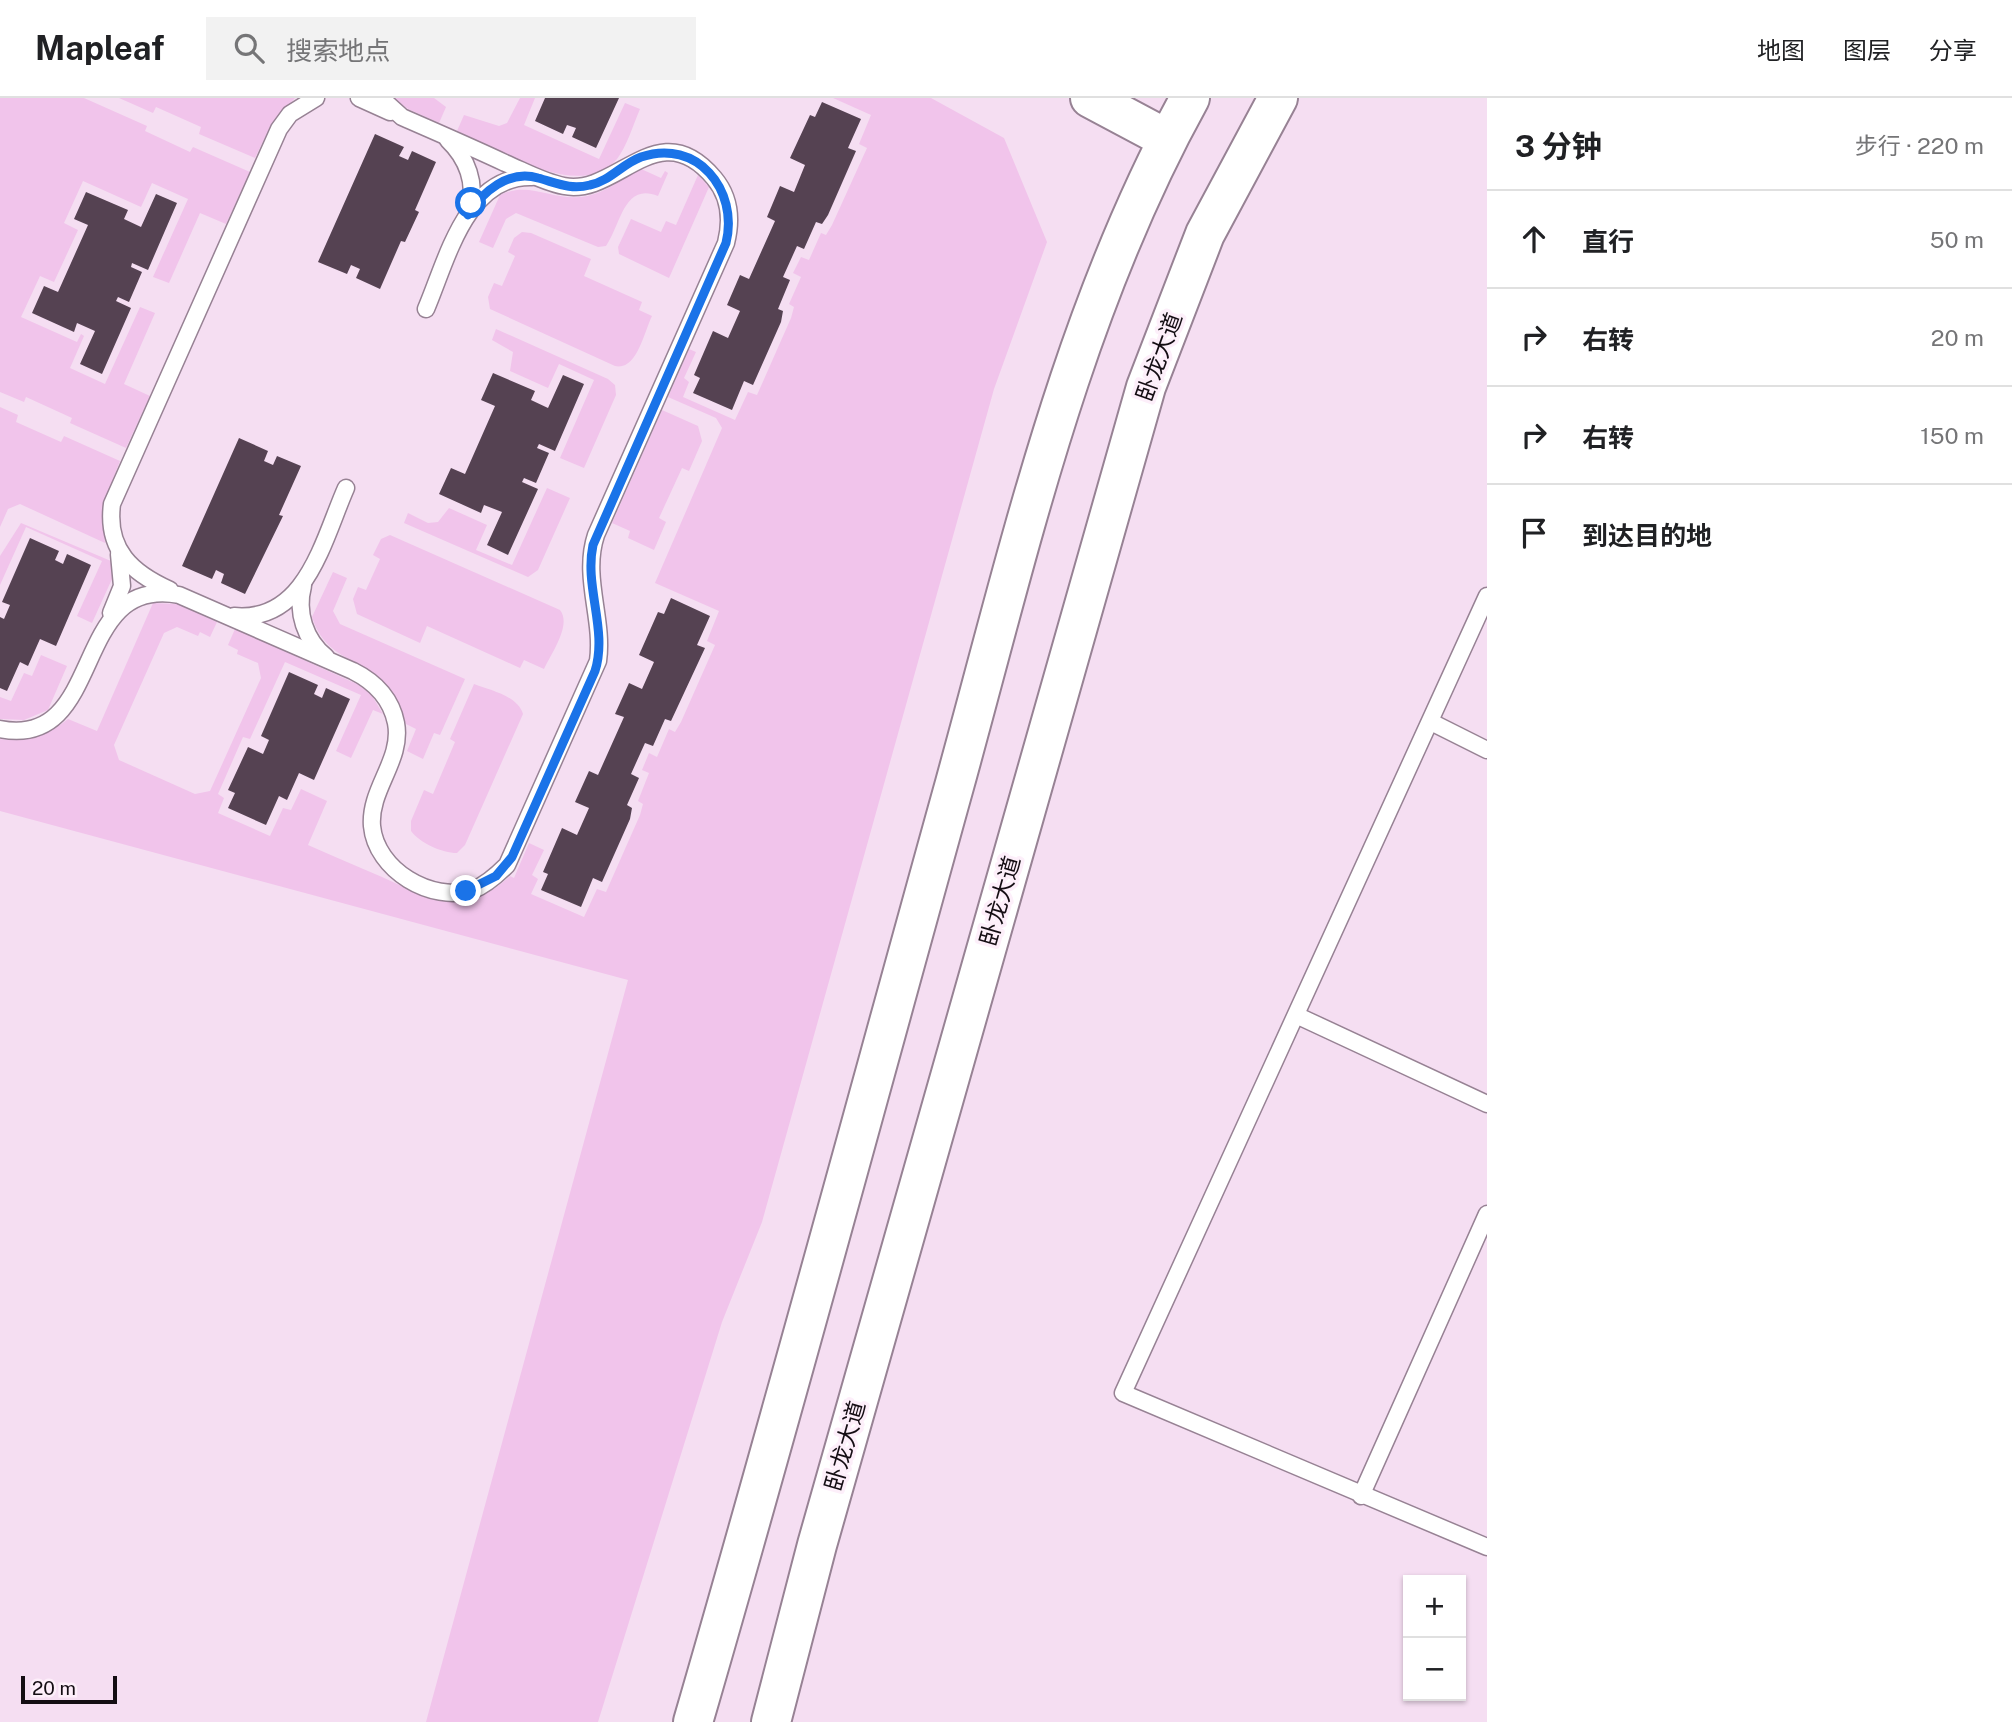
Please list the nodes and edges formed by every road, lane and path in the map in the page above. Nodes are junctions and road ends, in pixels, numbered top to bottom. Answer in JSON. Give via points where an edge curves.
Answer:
{"nodes":[{"id":1,"x":316,"y":98,"type":"edge"},
{"id":2,"x":359,"y":98,"type":"edge"},
{"id":3,"x":381,"y":98,"type":"edge"},
{"id":4,"x":1090,"y":98,"type":"edge"},
{"id":5,"x":1190,"y":98,"type":"edge"},
{"id":6,"x":1278,"y":98,"type":"edge"},
{"id":7,"x":402,"y":117,"type":"junction"},
{"id":8,"x":438,"y":133,"type":"junction"},
{"id":9,"x":1167,"y":139,"type":"junction"},
{"id":10,"x":537,"y":177,"type":"junction"},
{"id":11,"x":468,"y":215,"type":"junction"},
{"id":12,"x":426,"y":309,"type":"dead end"},
{"id":13,"x":346,"y":488,"type":"dead end"},
{"id":14,"x":118,"y":550,"type":"junction"},
{"id":15,"x":305,"y":581,"type":"junction"},
{"id":16,"x":1487,"y":596,"type":"edge"},
{"id":17,"x":186,"y":597,"type":"junction"},
{"id":18,"x":225,"y":614,"type":"junction"},
{"id":19,"x":101,"y":635,"type":"junction"},
{"id":20,"x":334,"y":663,"type":"junction"},
{"id":21,"x":1431,"y":722,"type":"junction"},
{"id":22,"x":0,"y":729,"type":"edge"},
{"id":23,"x":1487,"y":750,"type":"edge"},
{"id":24,"x":1298,"y":1016,"type":"junction"},
{"id":25,"x":1487,"y":1104,"type":"edge"},
{"id":26,"x":1487,"y":1214,"type":"edge"},
{"id":27,"x":1361,"y":1496,"type":"junction"},
{"id":28,"x":1487,"y":1547,"type":"edge"},
{"id":29,"x":693,"y":1722,"type":"edge"},
{"id":30,"x":771,"y":1722,"type":"edge"}],
"edges":[{"from":1,"to":14,"type":"lane","via":[[290,114],[279,129],[121,482],[111,514]]},
{"from":2,"to":7,"type":"lane"},
{"from":3,"to":7,"type":"lane"},
{"from":4,"to":9,"type":"main road"},
{"from":5,"to":9,"type":"main road"},
{"from":6,"to":30,"type":"main road","name":"卧龙大道","via":[[1205,234],[1146,387]]},
{"from":7,"to":8,"type":"lane"},
{"from":8,"to":10,"type":"lane"},
{"from":8,"to":11,"type":"lane","via":[[455,146],[466,164],[471,183]]},
{"from":9,"to":29,"type":"main road","via":[[1130,218],[1059,403]]},
{"from":10,"to":11,"type":"lane","via":[[512,178],[494,186]]},
{"from":10,"to":20,"type":"lane","via":[[579,187],[600,183],[643,157],[685,157],[702,166],[722,188],[729,209],[729,231],[593,545],[590,565],[600,643],[595,671],[512,857],[496,876],[474,889],[443,891],[405,877],[386,861],[374,835],[372,817],[395,750],[394,716],[371,681]]},
{"from":11,"to":12,"type":"lane"},
{"from":13,"to":15,"type":"lane"},
{"from":14,"to":17,"type":"lane","via":[[141,576]]},
{"from":14,"to":19,"type":"lane","via":[[122,586]]},
{"from":15,"to":18,"type":"lane","via":[[286,604],[268,613],[253,617]]},
{"from":15,"to":20,"type":"lane","via":[[302,620],[315,646]]},
{"from":16,"to":21,"type":"lane"},
{"from":17,"to":18,"type":"lane"},
{"from":17,"to":19,"type":"lane","via":[[161,593],[135,599],[112,616]]},
{"from":18,"to":20,"type":"lane"},
{"from":19,"to":22,"type":"lane","via":[[63,710],[34,728]]},
{"from":21,"to":23,"type":"lane"},
{"from":21,"to":24,"type":"lane"},
{"from":24,"to":25,"type":"lane"},
{"from":24,"to":27,"type":"lane","via":[[1124,1393]]},
{"from":26,"to":27,"type":"lane"},
{"from":27,"to":28,"type":"lane"}]}
